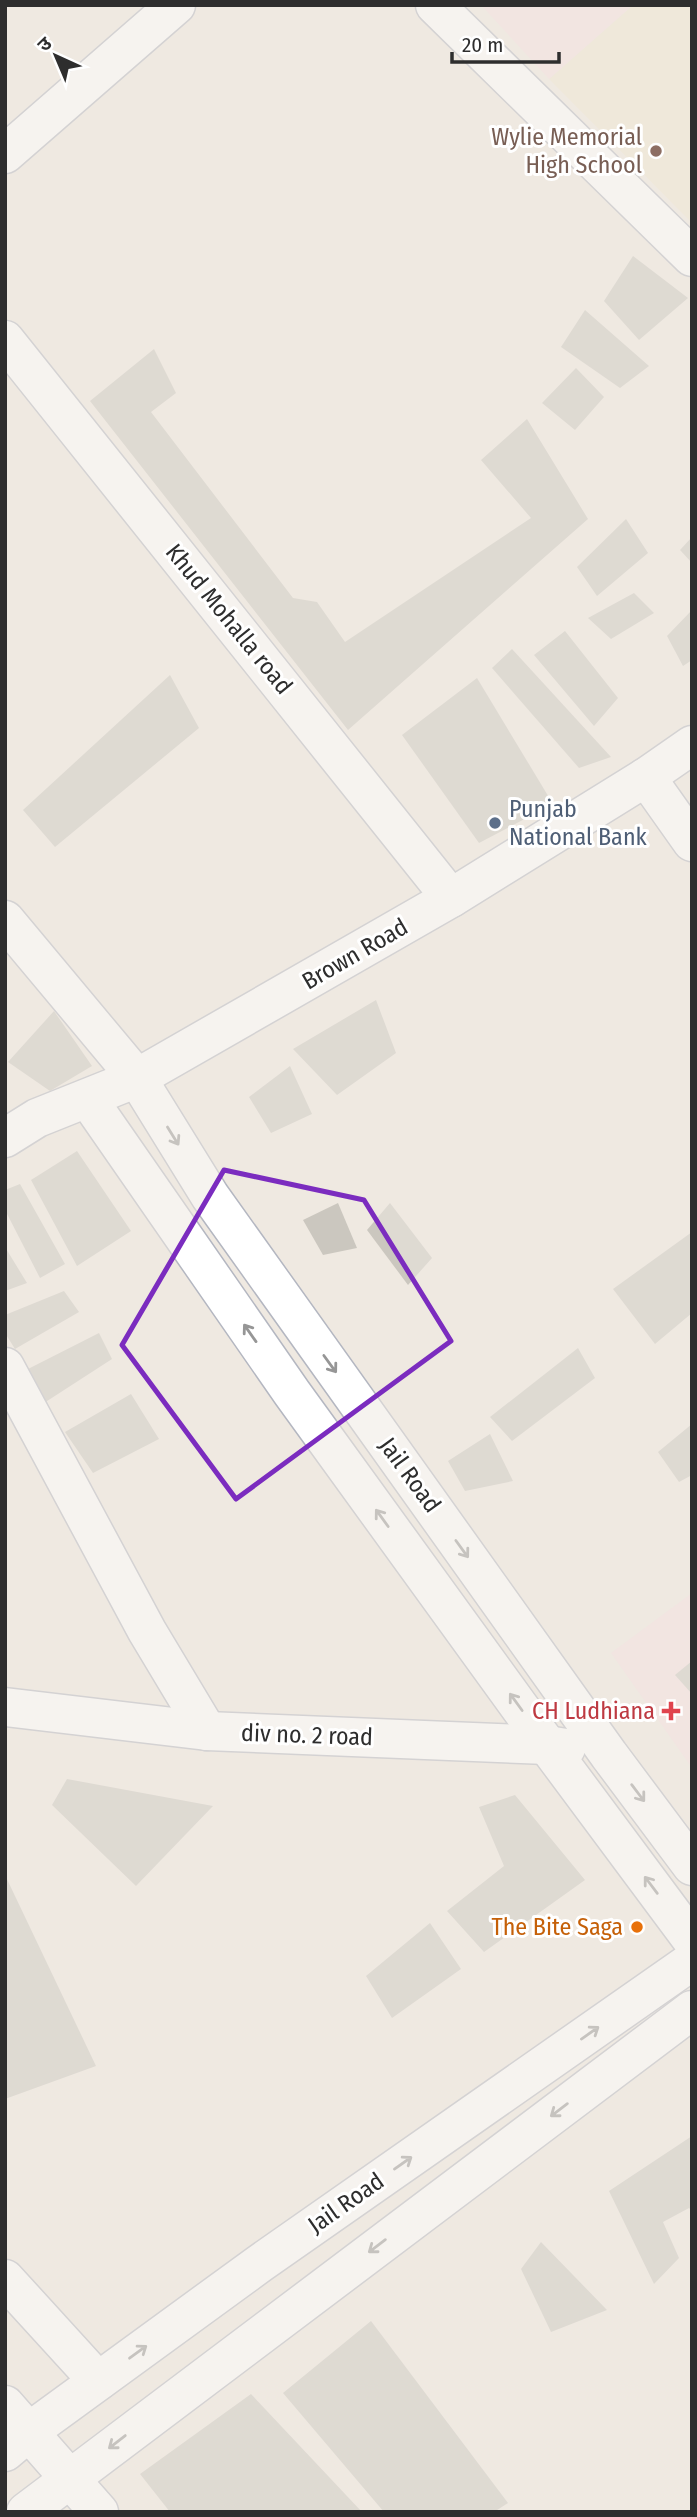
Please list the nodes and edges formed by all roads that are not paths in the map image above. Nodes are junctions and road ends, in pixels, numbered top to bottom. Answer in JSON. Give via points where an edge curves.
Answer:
{"nodes":[{"id":1,"x":176,"y":5,"type":"edge"},
{"id":2,"x":435,"y":5,"type":"edge"},
{"id":3,"x":5,"y":154,"type":"edge"},
{"id":4,"x":692,"y":257,"type":"edge"},
{"id":5,"x":5,"y":341,"type":"edge"},
{"id":6,"x":692,"y":746,"type":"edge"},
{"id":7,"x":646,"y":777,"type":"junction"},
{"id":8,"x":692,"y":842,"type":"edge"},
{"id":9,"x":452,"y":898,"type":"junction"},
{"id":10,"x":5,"y":920,"type":"edge"},
{"id":11,"x":137,"y":1079,"type":"junction"},
{"id":12,"x":88,"y":1099,"type":"junction"},
{"id":13,"x":5,"y":1138,"type":"edge"},
{"id":14,"x":5,"y":1367,"type":"edge"},
{"id":15,"x":5,"y":1707,"type":"edge"},
{"id":16,"x":207,"y":1731,"type":"junction"},
{"id":17,"x":547,"y":1745,"type":"junction"},
{"id":18,"x":609,"y":1755,"type":"junction"},
{"id":19,"x":692,"y":1866,"type":"edge"},
{"id":20,"x":692,"y":1940,"type":"edge"},
{"id":21,"x":692,"y":1961,"type":"edge"},
{"id":22,"x":692,"y":2010,"type":"edge"},
{"id":23,"x":259,"y":2264,"type":"junction"},
{"id":24,"x":5,"y":2279,"type":"edge"},
{"id":25,"x":291,"y":2310,"type":"junction"},
{"id":26,"x":98,"y":2381,"type":"junction"},
{"id":27,"x":14,"y":2429,"type":"edge"},
{"id":28,"x":70,"y":2478,"type":"junction"},
{"id":29,"x":26,"y":2512,"type":"edge"},
{"id":30,"x":99,"y":2512,"type":"edge"}],
"edges":[{"from":1,"to":3,"type":"street"},
{"from":2,"to":4,"type":"street"},
{"from":5,"to":9,"type":"street","name":"Khud Mohalla road"},
{"from":6,"to":7,"type":"street","name":"Brown Road"},
{"from":7,"to":8,"type":"street"},
{"from":7,"to":9,"type":"street","name":"Brown Road"},
{"from":9,"to":11,"type":"street","name":"Brown Road"},
{"from":10,"to":11,"type":"street","name":"Jail Road"},
{"from":11,"to":12,"type":"street","name":"Brown Road"},
{"from":11,"to":18,"type":"street","name":"Jail Road","one_way":true,"via":[[210,1196]]},
{"from":12,"to":13,"type":"street","name":"Brown Road","via":[[37,1118]]},
{"from":17,"to":12,"type":"street","one_way":true,"via":[[292,1393]]},
{"from":14,"to":16,"type":"street","via":[[147,1631]]},
{"from":15,"to":16,"type":"street","name":"div no. 2 road"},
{"from":16,"to":17,"type":"street","name":"div no. 2 road"},
{"from":17,"to":18,"type":"street","name":"div no. 2 road"},
{"from":20,"to":17,"type":"street","one_way":true},
{"from":18,"to":19,"type":"street","name":"Jail Road","one_way":true},
{"from":23,"to":21,"type":"street","name":"Jail Road","one_way":true},
{"from":22,"to":25,"type":"street","one_way":true},
{"from":23,"to":25,"type":"street"},
{"from":26,"to":23,"type":"street","name":"Jail Road","one_way":true},
{"from":24,"to":26,"type":"street"},
{"from":25,"to":28,"type":"street","one_way":true},
{"from":26,"to":27,"type":"street","name":"Jail Road"},
{"from":27,"to":28,"type":"street"},
{"from":28,"to":29,"type":"street"},
{"from":28,"to":30,"type":"street"}]}
